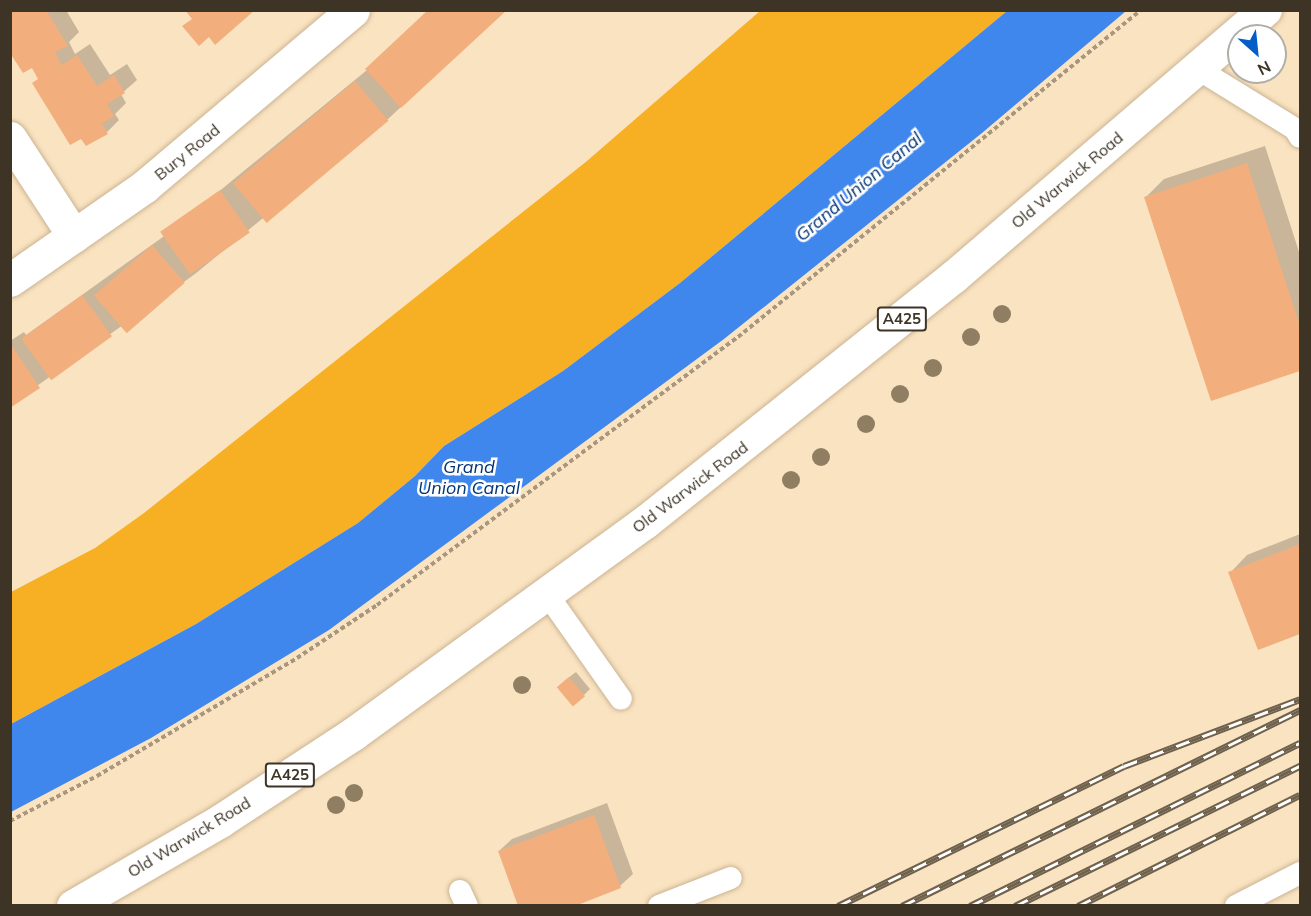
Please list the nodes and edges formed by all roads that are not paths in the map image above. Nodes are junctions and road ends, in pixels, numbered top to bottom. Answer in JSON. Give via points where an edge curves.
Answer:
{"nodes":[{"id":1,"x":353,"y":10,"type":"edge"},
{"id":2,"x":1265,"y":10,"type":"edge"},
{"id":3,"x":1198,"y":69,"type":"junction"},
{"id":4,"x":1299,"y":131,"type":"edge"},
{"id":5,"x":10,"y":138,"type":"edge"},
{"id":6,"x":74,"y":236,"type":"junction"},
{"id":7,"x":10,"y":280,"type":"edge"},
{"id":8,"x":547,"y":594,"type":"junction"},
{"id":9,"x":621,"y":699,"type":"dead end"},
{"id":10,"x":1300,"y":873,"type":"edge"},
{"id":11,"x":731,"y":878,"type":"dead end"},
{"id":12,"x":73,"y":906,"type":"edge"},
{"id":13,"x":659,"y":906,"type":"edge"},
{"id":14,"x":1236,"y":906,"type":"edge"}],
"edges":[{"from":1,"to":6,"type":"main road","name":"Bury Road","via":[[145,186]]},
{"from":2,"to":3,"type":"main road","name":"Old Warwick Road","number":"A425"},
{"from":3,"to":4,"type":"lane"},
{"from":3,"to":8,"type":"main road","name":"Old Warwick Road","number":"A425","via":[[801,402]]},
{"from":5,"to":6,"type":"main road"},
{"from":6,"to":7,"type":"main road","name":"Bury Road"},
{"from":8,"to":9,"type":"lane"},
{"from":8,"to":12,"type":"main road","name":"Old Warwick Road","number":"A425","via":[[343,740],[220,821]]},
{"from":10,"to":14,"type":"lane"},
{"from":11,"to":13,"type":"lane"}]}
